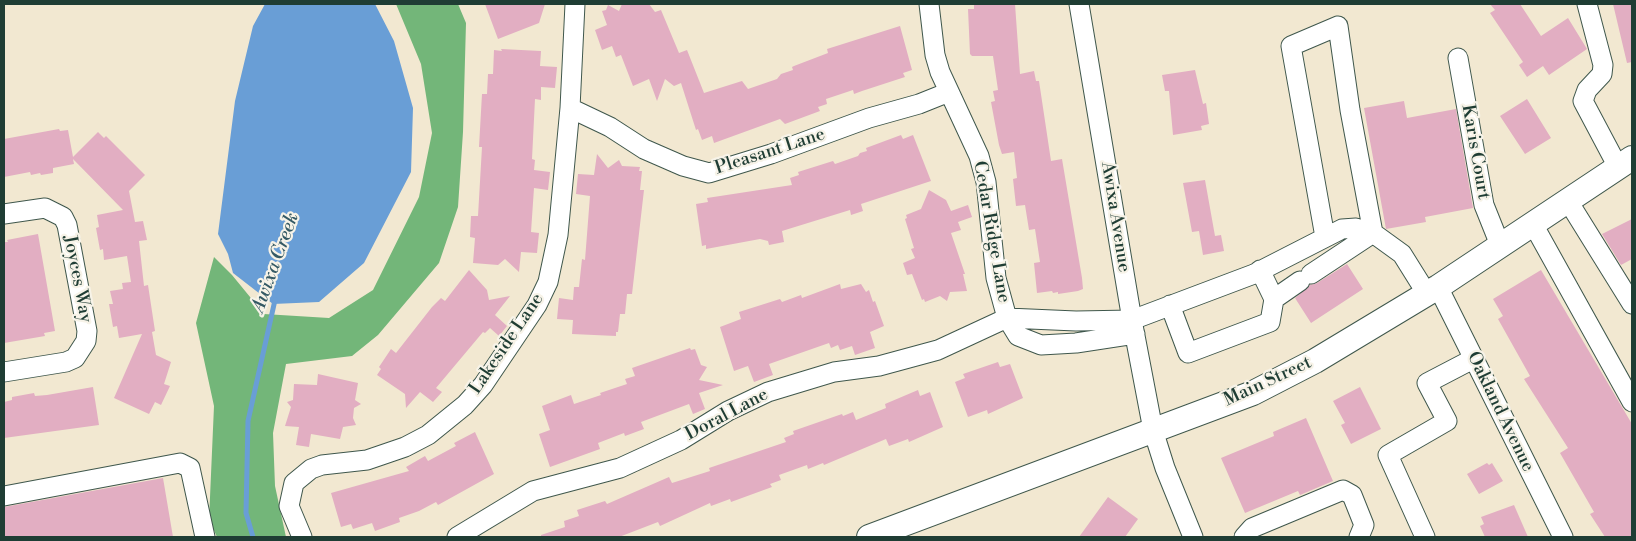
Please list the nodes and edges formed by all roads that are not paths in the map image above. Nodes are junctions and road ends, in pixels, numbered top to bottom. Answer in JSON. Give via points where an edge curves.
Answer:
{"nodes":[{"id":1,"x":575,"y":4,"type":"edge"},
{"id":2,"x":929,"y":4,"type":"edge"},
{"id":3,"x":1079,"y":4,"type":"edge"},
{"id":4,"x":1587,"y":4,"type":"edge"},
{"id":5,"x":1458,"y":58,"type":"dead end"},
{"id":6,"x":949,"y":92,"type":"junction"},
{"id":7,"x":570,"y":108,"type":"junction"},
{"id":8,"x":1625,"y":163,"type":"edge"},
{"id":9,"x":1568,"y":200,"type":"junction"},
{"id":10,"x":4,"y":214,"type":"edge"},
{"id":11,"x":1533,"y":224,"type":"junction"},
{"id":12,"x":1373,"y":233,"type":"junction"},
{"id":13,"x":1325,"y":238,"type":"junction"},
{"id":14,"x":1500,"y":245,"type":"junction"},
{"id":15,"x":1260,"y":270,"type":"junction"},
{"id":16,"x":1432,"y":290,"type":"junction"},
{"id":17,"x":1274,"y":299,"type":"junction"},
{"id":18,"x":1632,"y":304,"type":"edge"},
{"id":19,"x":1170,"y":305,"type":"junction"},
{"id":20,"x":1007,"y":318,"type":"junction"},
{"id":21,"x":1133,"y":327,"type":"junction"},
{"id":22,"x":1473,"y":359,"type":"junction"},
{"id":23,"x":4,"y":372,"type":"edge"},
{"id":24,"x":1632,"y":402,"type":"edge"},
{"id":25,"x":1153,"y":430,"type":"junction"},
{"id":26,"x":4,"y":496,"type":"edge"},
{"id":27,"x":205,"y":537,"type":"edge"},
{"id":28,"x":302,"y":537,"type":"edge"},
{"id":29,"x":457,"y":537,"type":"edge"},
{"id":30,"x":869,"y":537,"type":"edge"},
{"id":31,"x":1193,"y":537,"type":"edge"},
{"id":32,"x":1244,"y":537,"type":"edge"},
{"id":33,"x":1359,"y":537,"type":"edge"},
{"id":34,"x":1425,"y":537,"type":"edge"},
{"id":35,"x":1563,"y":537,"type":"edge"}],
"edges":[{"from":1,"to":7,"type":"street","name":"Lakeside Lane"},
{"from":2,"to":6,"type":"street","name":"Cedar Ridge Lane","via":[[935,55]]},
{"from":3,"to":21,"type":"street","name":"Awixa Avenue"},
{"from":4,"to":8,"type":"street","via":[[1602,74],[1587,90],[1583,101]]},
{"from":5,"to":14,"type":"street","name":"Karis Court","via":[[1484,205]]},
{"from":6,"to":7,"type":"street","name":"Pleasant Lane","via":[[709,173],[683,166],[644,148]]},
{"from":6,"to":20,"type":"street","name":"Cedar Ridge Lane","via":[[979,156],[986,182],[996,278]]},
{"from":7,"to":28,"type":"street","name":"Lakeside Lane","via":[[554,262],[537,305],[482,385],[440,426],[404,447],[367,460],[311,469],[294,483],[289,506]]},
{"from":8,"to":9,"type":"main road","name":"Main Street"},
{"from":9,"to":11,"type":"main road","name":"Main Street"},
{"from":9,"to":18,"type":"street"},
{"from":10,"to":23,"type":"street","name":"Joyces Way","via":[[45,208],[63,217],[86,341],[75,358],[66,362]]},
{"from":11,"to":14,"type":"main road","name":"Main Street"},
{"from":11,"to":24,"type":"street"},
{"from":12,"to":13,"type":"street","via":[[1356,228],[1342,229]]},
{"from":12,"to":13,"type":"street","via":[[1338,26],[1291,46]]},
{"from":12,"to":16,"type":"street","name":"Oakland Avenue","via":[[1402,254]]},
{"from":12,"to":17,"type":"street"},
{"from":13,"to":15,"type":"street"},
{"from":14,"to":16,"type":"main road","name":"Main Street"},
{"from":15,"to":17,"type":"street"},
{"from":15,"to":19,"type":"street"},
{"from":16,"to":22,"type":"street","name":"Oakland Avenue"},
{"from":16,"to":25,"type":"main road","name":"Main Street","via":[[1315,361],[1253,393]]},
{"from":17,"to":19,"type":"street","via":[[1270,322],[1188,352]]},
{"from":19,"to":21,"type":"street"},
{"from":20,"to":21,"type":"street","name":"Doral Lane"},
{"from":20,"to":21,"type":"street","via":[[1018,336],[1041,345],[1076,343]]},
{"from":20,"to":29,"type":"street","name":"Doral Lane","via":[[938,350],[834,372],[768,392],[728,411],[673,444],[620,468],[533,491]]},
{"from":21,"to":25,"type":"street","name":"Awixa Avenue"},
{"from":22,"to":34,"type":"street","via":[[1427,383],[1447,422],[1388,455]]},
{"from":22,"to":35,"type":"street","name":"Oakland Avenue"},
{"from":25,"to":30,"type":"main road","name":"Main Street"},
{"from":25,"to":31,"type":"street","name":"Awixa Avenue"},
{"from":26,"to":27,"type":"street","via":[[180,463],[190,468]]},
{"from":32,"to":33,"type":"street","via":[[1252,528],[1343,490],[1352,495],[1364,525]]}]}
